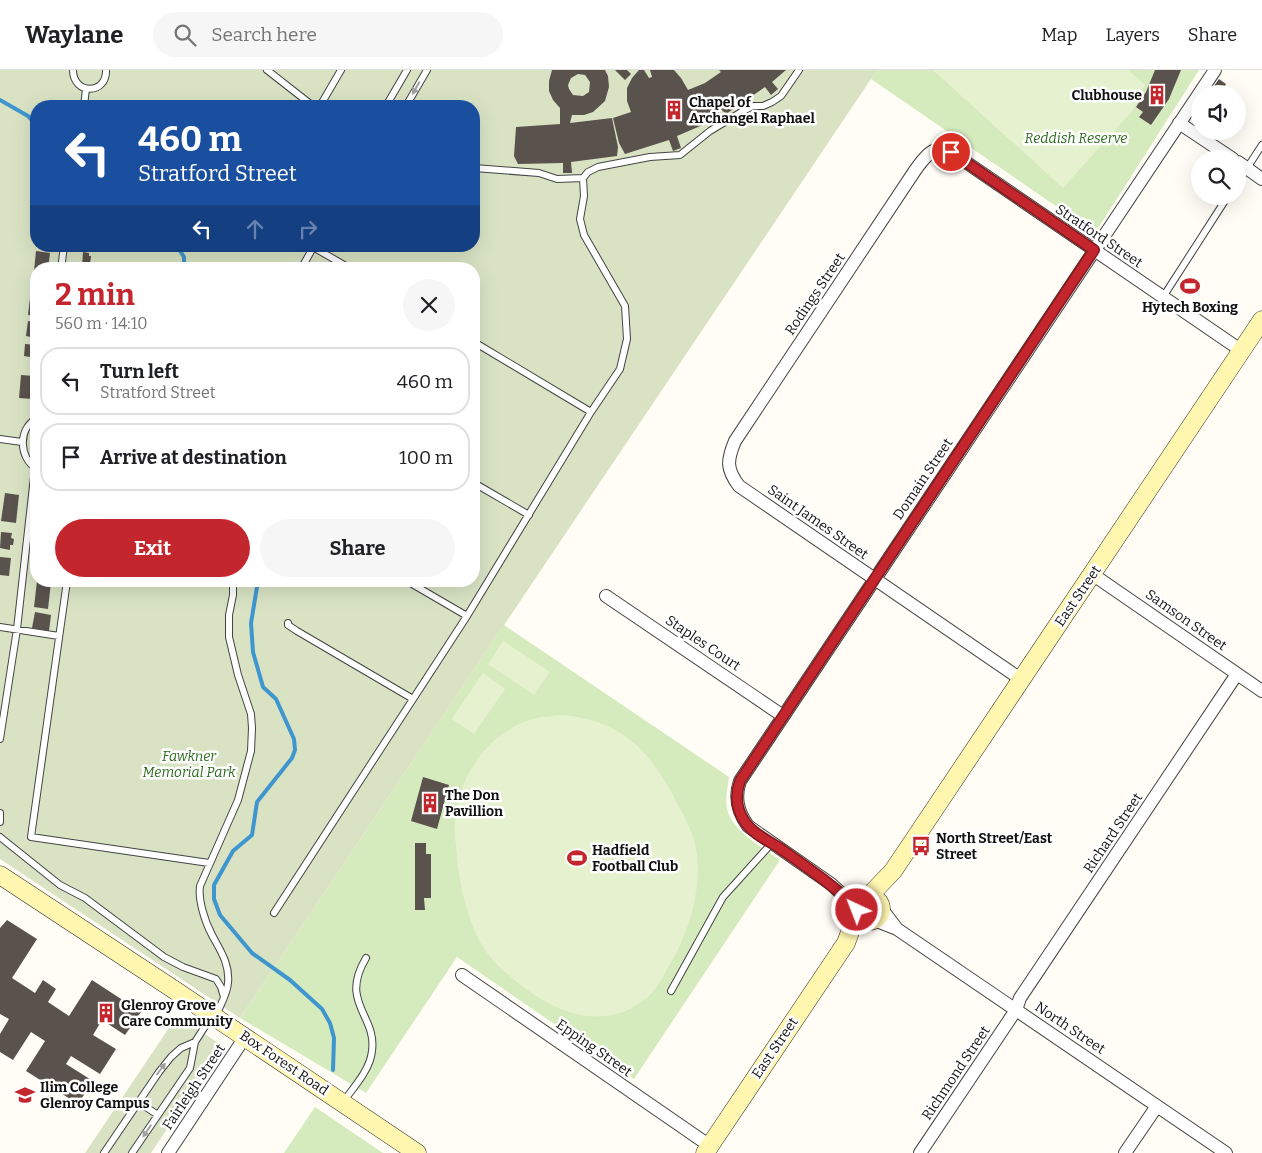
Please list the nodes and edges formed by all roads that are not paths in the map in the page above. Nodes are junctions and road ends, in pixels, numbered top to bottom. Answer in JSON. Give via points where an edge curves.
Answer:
{"nodes":[{"id":1,"x":73,"y":70,"type":"edge"},
{"id":2,"x":106,"y":70,"type":"edge"},
{"id":3,"x":267,"y":70,"type":"edge"},
{"id":4,"x":341,"y":70,"type":"edge"},
{"id":5,"x":407,"y":70,"type":"edge"},
{"id":6,"x":427,"y":70,"type":"edge"},
{"id":7,"x":798,"y":70,"type":"edge"},
{"id":8,"x":1215,"y":70,"type":"edge"},
{"id":9,"x":86,"y":89,"type":"junction"},
{"id":10,"x":85,"y":100,"type":"edge"},
{"id":11,"x":305,"y":100,"type":"edge"},
{"id":12,"x":324,"y":100,"type":"edge"},
{"id":13,"x":390,"y":100,"type":"edge"},
{"id":14,"x":410,"y":100,"type":"edge"},
{"id":15,"x":1179,"y":123,"type":"junction"},
{"id":16,"x":1262,"y":145,"type":"edge"},
{"id":17,"x":939,"y":148,"type":"joint"},
{"id":18,"x":1220,"y":150,"type":"edge"},
{"id":19,"x":1246,"y":161,"type":"edge"},
{"id":20,"x":480,"y":168,"type":"edge"},
{"id":21,"x":1246,"y":168,"type":"edge"},
{"id":22,"x":583,"y":178,"type":"junction"},
{"id":23,"x":1262,"y":179,"type":"edge"},
{"id":24,"x":1222,"y":205,"type":"edge"},
{"id":25,"x":1094,"y":250,"type":"junction"},
{"id":26,"x":324,"y":252,"type":"edge"},
{"id":27,"x":340,"y":262,"type":"edge"},
{"id":28,"x":1163,"y":296,"type":"junction"},
{"id":29,"x":1262,"y":320,"type":"edge"},
{"id":30,"x":480,"y":346,"type":"edge"},
{"id":31,"x":1242,"y":351,"type":"junction"},
{"id":32,"x":591,"y":412,"type":"junction"},
{"id":33,"x":30,"y":424,"type":"edge"},
{"id":34,"x":0,"y":439,"type":"edge"},
{"id":35,"x":22,"y":442,"type":"junction"},
{"id":36,"x":30,"y":462,"type":"edge"},
{"id":37,"x":728,"y":466,"type":"joint"},
{"id":38,"x":480,"y":486,"type":"edge"},
{"id":39,"x":529,"y":515,"type":"junction"},
{"id":40,"x":30,"y":519,"type":"edge"},
{"id":41,"x":1092,"y":574,"type":"junction"},
{"id":42,"x":874,"y":579,"type":"junction"},
{"id":43,"x":66,"y":587,"type":"edge"},
{"id":44,"x":233,"y":587,"type":"edge"},
{"id":45,"x":417,"y":587,"type":"edge"},
{"id":46,"x":606,"y":596,"type":"dead end"},
{"id":47,"x":467,"y":616,"type":"junction"},
{"id":48,"x":288,"y":623,"type":"dead end"},
{"id":49,"x":0,"y":627,"type":"edge"},
{"id":50,"x":17,"y":629,"type":"junction"},
{"id":51,"x":60,"y":636,"type":"junction"},
{"id":52,"x":1237,"y":674,"type":"junction"},
{"id":53,"x":1022,"y":680,"type":"junction"},
{"id":54,"x":1262,"y":691,"type":"edge"},
{"id":55,"x":414,"y":699,"type":"junction"},
{"id":56,"x":783,"y":716,"type":"junction"},
{"id":57,"x":0,"y":739,"type":"edge"},
{"id":58,"x":0,"y":813,"type":"edge"},
{"id":59,"x":0,"y":822,"type":"edge"},
{"id":60,"x":0,"y":837,"type":"edge"},
{"id":61,"x":772,"y":843,"type":"junction"},
{"id":62,"x":209,"y":863,"type":"junction"},
{"id":63,"x":0,"y":875,"type":"edge"},
{"id":64,"x":869,"y":908,"type":"junction"},
{"id":65,"x":274,"y":913,"type":"dead end"},
{"id":66,"x":366,"y":958,"type":"dead end"},
{"id":67,"x":462,"y":975,"type":"dead end"},
{"id":68,"x":671,"y":991,"type":"dead end"},
{"id":69,"x":224,"y":998,"type":"junction"},
{"id":70,"x":1016,"y":1010,"type":"junction"},
{"id":71,"x":214,"y":1016,"type":"junction"},
{"id":72,"x":245,"y":1037,"type":"junction"},
{"id":73,"x":195,"y":1042,"type":"junction"},
{"id":74,"x":138,"y":1102,"type":"junction"},
{"id":75,"x":342,"y":1103,"type":"junction"},
{"id":76,"x":1157,"y":1106,"type":"junction"},
{"id":77,"x":158,"y":1115,"type":"junction"},
{"id":78,"x":707,"y":1149,"type":"edge"},
{"id":79,"x":104,"y":1153,"type":"edge"},
{"id":80,"x":132,"y":1153,"type":"edge"},
{"id":81,"x":168,"y":1153,"type":"edge"},
{"id":82,"x":417,"y":1153,"type":"edge"},
{"id":83,"x":920,"y":1153,"type":"edge"},
{"id":84,"x":1125,"y":1153,"type":"edge"},
{"id":85,"x":1226,"y":1153,"type":"edge"}],
"edges":[{"from":1,"to":9,"type":"lane","via":[[76,83]]},
{"from":2,"to":9,"type":"lane","via":[[102,84]]},
{"from":3,"to":11,"type":"lane"},
{"from":4,"to":12,"type":"lane"},
{"from":5,"to":13,"type":"lane"},
{"from":6,"to":14,"type":"lane","one_way":true},
{"from":7,"to":22,"type":"lane","via":[[781,96],[763,106],[753,106],[710,130],[680,155],[598,167]]},
{"from":8,"to":15,"type":"street","name":"Domain Street"},
{"from":9,"to":10,"type":"lane"},
{"from":15,"to":18,"type":"street"},
{"from":15,"to":25,"type":"street","name":"Domain Street"},
{"from":16,"to":19,"type":"lane"},
{"from":17,"to":25,"type":"street","name":"Stratford Street","via":[[951,152]]},
{"from":17,"to":37,"type":"street","name":"Rodings Street","via":[[929,152],[916,169],[735,441]]},
{"from":20,"to":22,"type":"lane","via":[[539,172],[557,179]]},
{"from":21,"to":23,"type":"street"},
{"from":22,"to":32,"type":"lane","via":[[580,219],[584,235],[625,306],[627,339],[620,368]]},
{"from":24,"to":28,"type":"lane"},
{"from":25,"to":28,"type":"street","name":"Stratford Street"},
{"from":25,"to":42,"type":"street","name":"Domain Street"},
{"from":26,"to":27,"type":"lane"},
{"from":28,"to":31,"type":"street","name":"Stratford Street"},
{"from":29,"to":31,"type":"street","name":"East Street"},
{"from":30,"to":32,"type":"lane"},
{"from":31,"to":41,"type":"street","name":"East Street"},
{"from":32,"to":39,"type":"lane"},
{"from":33,"to":35,"type":"lane"},
{"from":34,"to":35,"type":"lane"},
{"from":35,"to":36,"type":"lane"},
{"from":37,"to":42,"type":"street","name":"Saint James Street","via":[[740,486]]},
{"from":38,"to":39,"type":"lane"},
{"from":39,"to":47,"type":"lane"},
{"from":40,"to":50,"type":"lane"},
{"from":41,"to":52,"type":"street","name":"Samson Street"},
{"from":41,"to":53,"type":"street","name":"East Street"},
{"from":42,"to":53,"type":"street","name":"Saint James Street"},
{"from":42,"to":56,"type":"street","name":"Domain Street"},
{"from":43,"to":51,"type":"lane"},
{"from":44,"to":62,"type":"lane","via":[[229,636],[251,714],[251,751],[238,800]]},
{"from":45,"to":47,"type":"lane"},
{"from":46,"to":56,"type":"street","name":"Staples Court"},
{"from":47,"to":55,"type":"lane"},
{"from":48,"to":55,"type":"lane"},
{"from":49,"to":50,"type":"lane"},
{"from":50,"to":51,"type":"lane"},
{"from":50,"to":57,"type":"lane"},
{"from":51,"to":62,"type":"lane","via":[[31,837]]},
{"from":52,"to":54,"type":"street","name":"Samson Street"},
{"from":52,"to":70,"type":"street","name":"Richard Street","via":[[1020,998]]},
{"from":53,"to":64,"type":"street","name":"East Street"},
{"from":55,"to":65,"type":"lane"},
{"from":56,"to":61,"type":"street","name":"Domain Street","via":[[740,781],[737,796],[739,812],[748,826]]},
{"from":58,"to":59,"type":"lane"},
{"from":60,"to":69,"type":"lane","via":[[60,885],[85,898],[164,957],[216,979]]},
{"from":61,"to":64,"type":"street","name":"Domain Street"},
{"from":61,"to":68,"type":"lane","via":[[723,897]]},
{"from":62,"to":69,"type":"lane","via":[[198,894],[209,928],[227,965]]},
{"from":63,"to":71,"type":"street","name":"Box Forest Road"},
{"from":64,"to":70,"type":"street","name":"North Street"},
{"from":64,"to":78,"type":"street","name":"East Street"},
{"from":66,"to":75,"type":"lane","via":[[356,985],[361,1010],[372,1034],[372,1053],[360,1078]]},
{"from":67,"to":78,"type":"street","name":"Epping Street"},
{"from":69,"to":71,"type":"lane"},
{"from":70,"to":76,"type":"street","name":"North Street"},
{"from":70,"to":83,"type":"street","name":"Richmond Street"},
{"from":71,"to":72,"type":"street","name":"Box Forest Road"},
{"from":71,"to":73,"type":"lane"},
{"from":72,"to":75,"type":"street","name":"Box Forest Road"},
{"from":72,"to":81,"type":"street","name":"Fairleigh Street"},
{"from":74,"to":73,"type":"lane","one_way":true,"via":[[171,1057]]},
{"from":73,"to":77,"type":"lane","via":[[190,1068]]},
{"from":74,"to":77,"type":"lane"},
{"from":74,"to":79,"type":"lane"},
{"from":75,"to":82,"type":"street","name":"Box Forest Road"},
{"from":76,"to":84,"type":"street"},
{"from":76,"to":85,"type":"street","name":"North Street"},
{"from":77,"to":80,"type":"lane","one_way":true}]}
